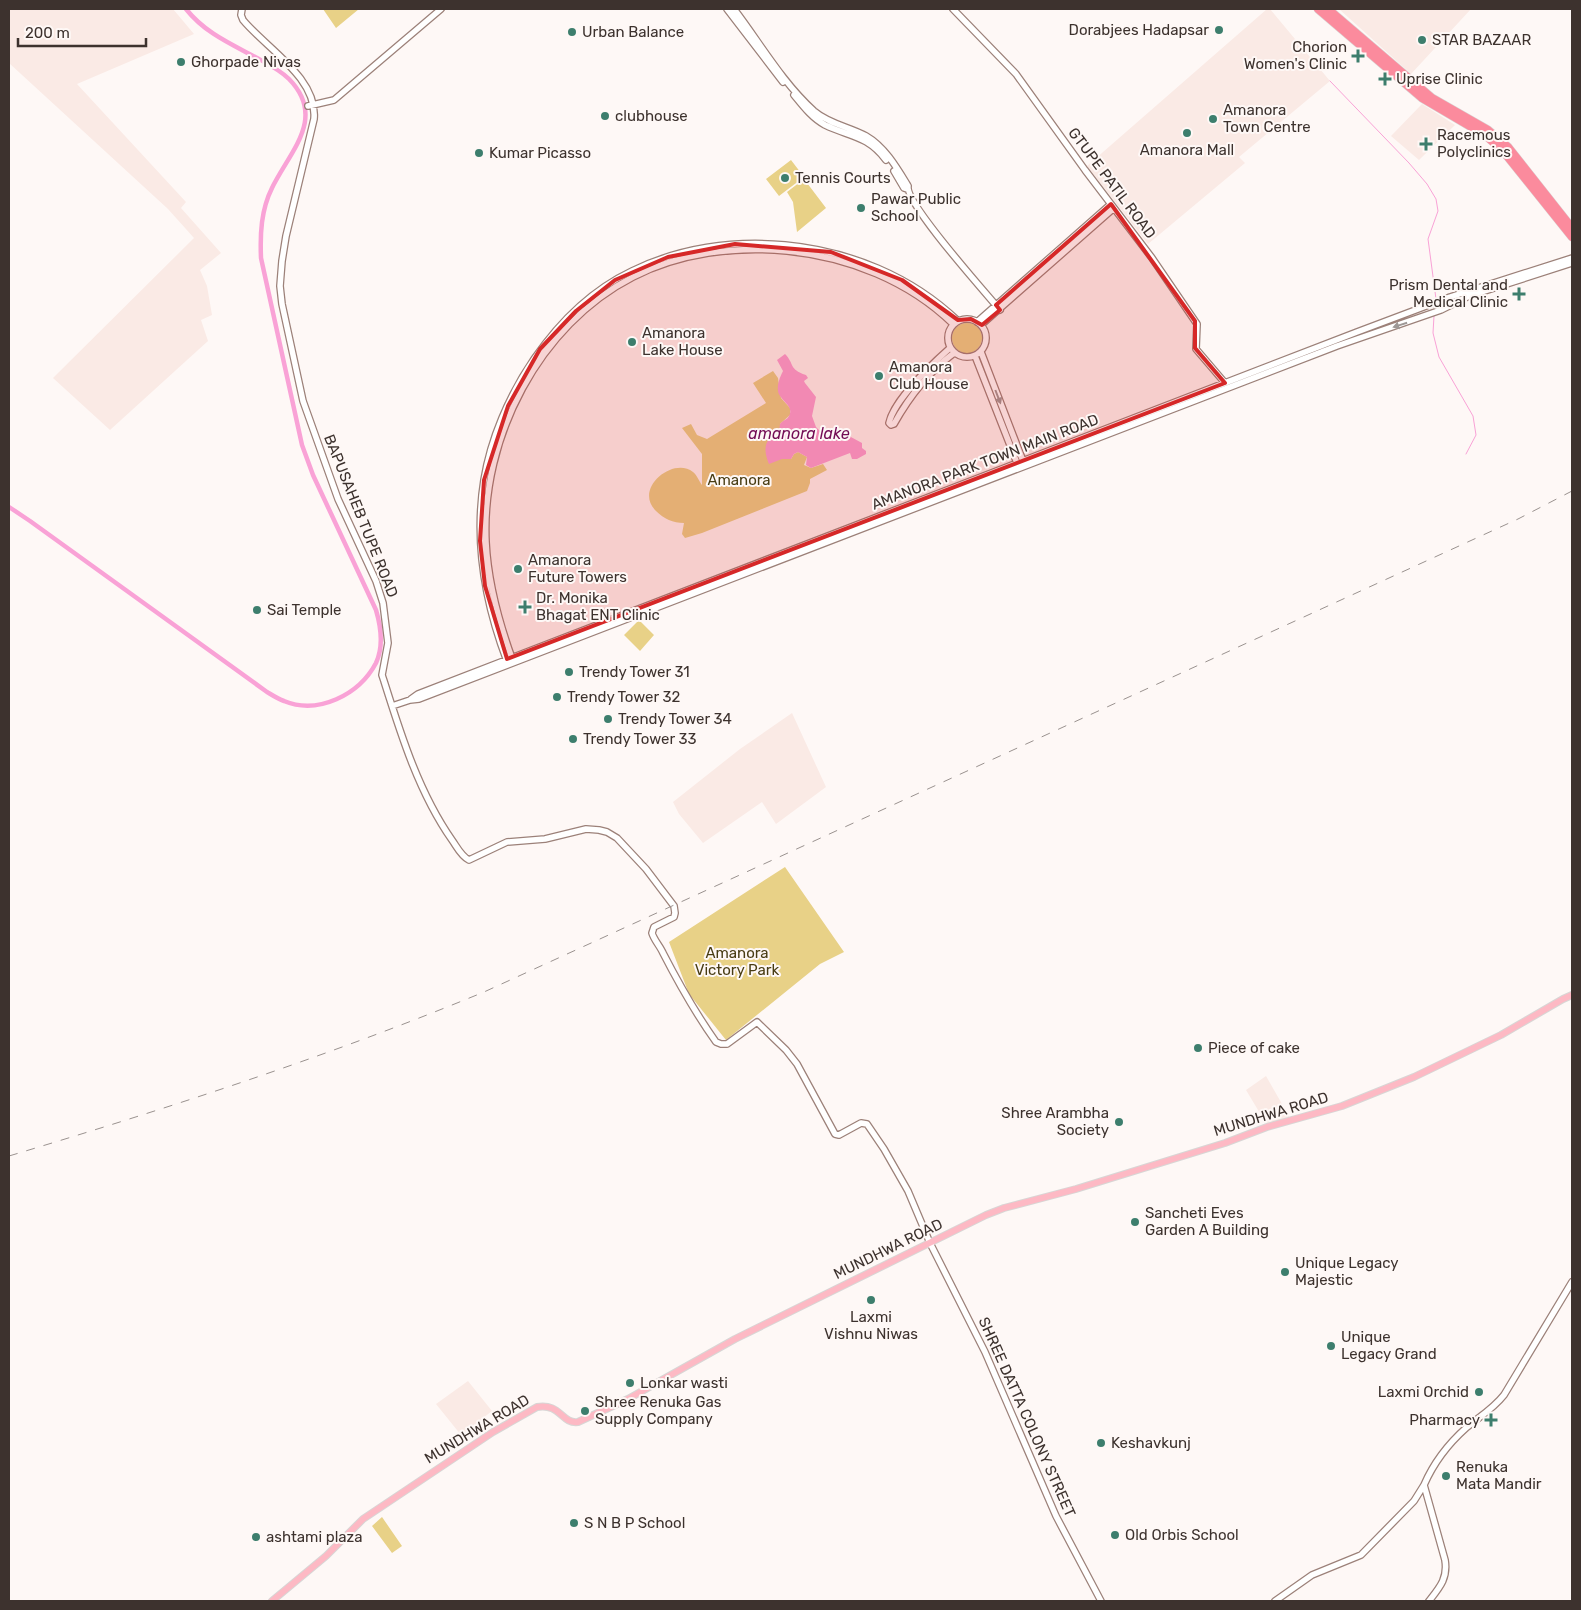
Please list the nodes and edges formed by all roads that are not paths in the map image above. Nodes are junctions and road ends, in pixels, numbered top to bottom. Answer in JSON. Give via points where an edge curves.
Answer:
{"nodes":[{"id":1,"x":242,"y":9,"type":"edge"},
{"id":2,"x":441,"y":9,"type":"edge"},
{"id":3,"x":728,"y":9,"type":"edge"},
{"id":4,"x":953,"y":9,"type":"edge"},
{"id":5,"x":1318,"y":9,"type":"edge"},
{"id":6,"x":1328,"y":9,"type":"edge"},
{"id":7,"x":735,"y":13,"type":"edge"},
{"id":8,"x":312,"y":106,"type":"junction"},
{"id":9,"x":1490,"y":135,"type":"junction"},
{"id":10,"x":1113,"y":206,"type":"junction"},
{"id":11,"x":1572,"y":228,"type":"edge"},
{"id":12,"x":1572,"y":237,"type":"edge"},
{"id":13,"x":1572,"y":258,"type":"edge"},
{"id":14,"x":1572,"y":263,"type":"edge"},
{"id":15,"x":998,"y":307,"type":"junction"},
{"id":16,"x":956,"y":322,"type":"junction"},
{"id":17,"x":979,"y":323,"type":"junction"},
{"id":18,"x":952,"y":350,"type":"junction"},
{"id":19,"x":981,"y":352,"type":"junction"},
{"id":20,"x":975,"y":356,"type":"junction"},
{"id":21,"x":1225,"y":383,"type":"junction"},
{"id":22,"x":1020,"y":462,"type":"junction"},
{"id":23,"x":510,"y":661,"type":"junction"},
{"id":24,"x":392,"y":706,"type":"junction"},
{"id":25,"x":1572,"y":995,"type":"edge"},
{"id":26,"x":930,"y":1244,"type":"junction"},
{"id":27,"x":1572,"y":1282,"type":"edge"},
{"id":28,"x":1424,"y":1485,"type":"junction"},
{"id":29,"x":272,"y":1601,"type":"edge"},
{"id":30,"x":1101,"y":1601,"type":"edge"},
{"id":31,"x":1275,"y":1601,"type":"edge"},
{"id":32,"x":1429,"y":1601,"type":"edge"}],
"edges":[{"from":1,"to":8,"type":"street","via":[[243,20],[296,73],[309,92]]},
{"from":2,"to":8,"type":"street","via":[[334,100]]},
{"from":3,"to":7,"type":"street"},
{"from":4,"to":10,"type":"street","name":"GTUPE PATIL ROAD","via":[[1016,74]]},
{"from":5,"to":9,"type":"highway","via":[[1422,98]]},
{"from":6,"to":9,"type":"highway","via":[[1432,98]]},
{"from":7,"to":15,"type":"street","via":[[760,52],[805,110],[825,124],[867,141],[885,158],[938,235]]},
{"from":8,"to":24,"type":"street","name":"BAPUSAHEB TUPE ROAD","via":[[314,120],[286,236],[280,286],[282,304],[303,400],[338,499],[383,603],[388,643],[382,675]]},
{"from":9,"to":11,"type":"highway","via":[[1512,152]]},
{"from":9,"to":12,"type":"highway"},
{"from":10,"to":15,"type":"street"},
{"from":10,"to":21,"type":"street","name":"GTUPE PATIL ROAD","via":[[1196,321],[1196,349]]},
{"from":13,"to":21,"type":"street","name":"AMANORA PARK TOWN MAIN ROAD","via":[[1371,326]]},
{"from":14,"to":23,"type":"street","name":"AMANORA PARK TOWN MAIN ROAD","one_way":true,"via":[[1469,296],[1441,310]]},
{"from":15,"to":17,"type":"street"},
{"from":16,"to":17,"type":"street","via":[[968,319]]},
{"from":16,"to":18,"type":"street","via":[[948,337]]},
{"from":16,"to":23,"type":"street","via":[[899,285],[863,268],[814,254],[760,249],[692,256],[635,276],[603,296],[564,330],[544,353],[516,394],[493,442],[480,516],[481,555],[496,628]]},
{"from":17,"to":19,"type":"street","via":[[986,339]]},
{"from":18,"to":18,"type":"street","via":[[914,394],[891,425],[889,423],[897,407],[909,390]]},
{"from":18,"to":20,"type":"street","via":[[962,357]]},
{"from":19,"to":20,"type":"street"},
{"from":19,"to":22,"type":"street","one_way":true},
{"from":20,"to":22,"type":"street"},
{"from":21,"to":22,"type":"street","name":"AMANORA PARK TOWN MAIN ROAD"},
{"from":22,"to":23,"type":"street","name":"AMANORA PARK TOWN MAIN ROAD"},
{"from":23,"to":24,"type":"street","name":"AMANORA PARK TOWN MAIN ROAD","via":[[419,699]]},
{"from":24,"to":26,"type":"street","name":"BAPUSAHEB TUPE ROAD","via":[[432,808],[465,858],[473,859],[508,842],[545,839],[586,830],[607,832],[617,838],[646,868],[674,906],[674,917],[654,927],[652,936],[685,996],[716,1042],[727,1044],[757,1022],[796,1064],[835,1134],[865,1122],[899,1174]]},
{"from":25,"to":26,"type":"main road","name":"MUNDHWA ROAD","via":[[1414,1078],[1342,1106],[1076,1189],[1004,1208]]},
{"from":26,"to":29,"type":"main road","name":"MUNDHWA ROAD","via":[[735,1339],[628,1399],[578,1422],[570,1422],[552,1407],[544,1406],[509,1422],[363,1519],[326,1556]]},
{"from":26,"to":30,"type":"street","name":"SHREE DATTA COLONY STREET","via":[[985,1352],[1056,1516]]},
{"from":27,"to":28,"type":"street","via":[[1504,1395],[1453,1441],[1438,1458]]},
{"from":28,"to":31,"type":"street","via":[[1414,1501],[1361,1555],[1312,1575]]},
{"from":28,"to":32,"type":"street","via":[[1447,1571]]}]}
